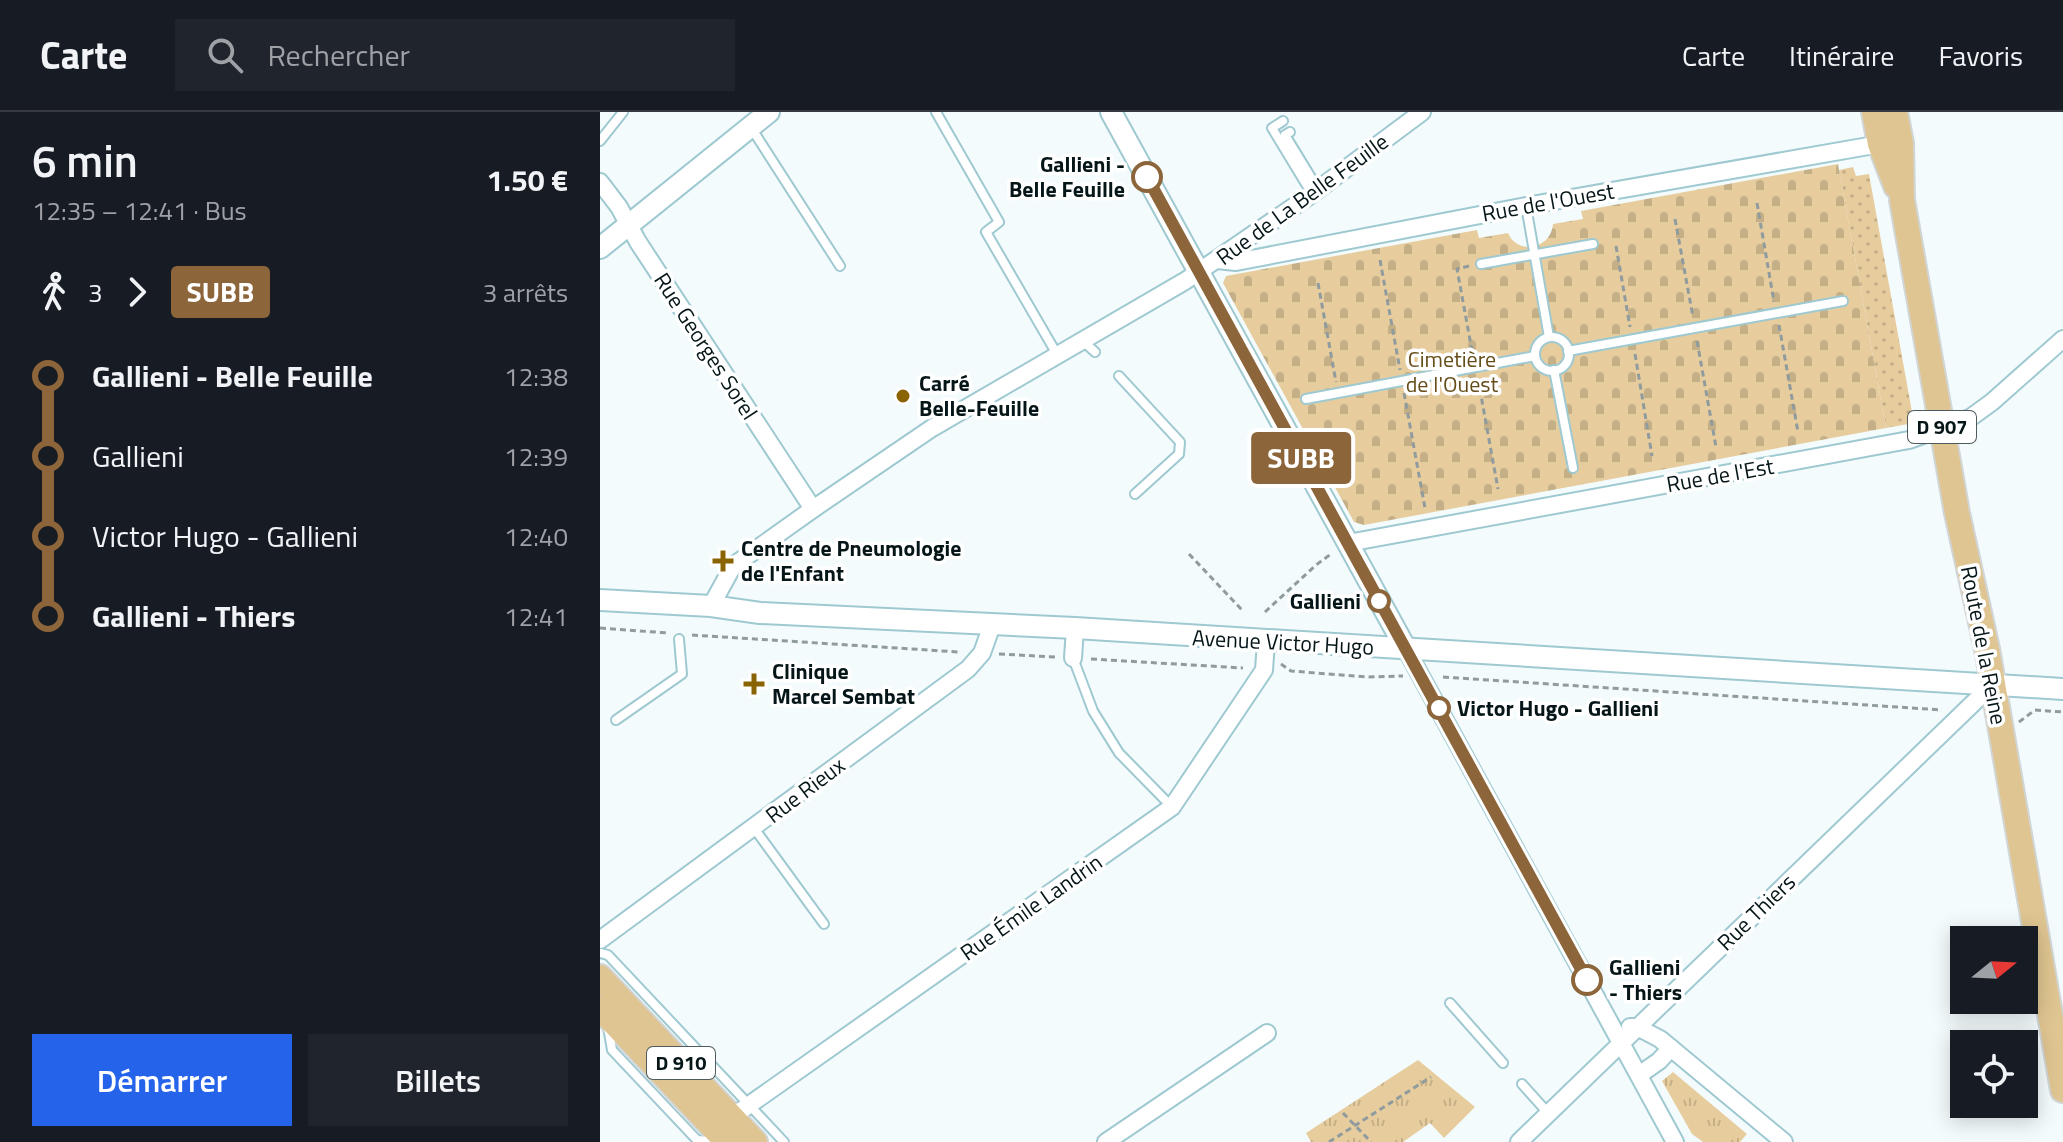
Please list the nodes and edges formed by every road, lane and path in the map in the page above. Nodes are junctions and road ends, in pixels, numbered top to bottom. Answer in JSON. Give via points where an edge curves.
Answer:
{"nodes":[{"id":1,"x":623,"y":112,"type":"edge"},
{"id":2,"x":769,"y":112,"type":"edge"},
{"id":3,"x":936,"y":112,"type":"edge"},
{"id":4,"x":1111,"y":112,"type":"edge"},
{"id":5,"x":1422,"y":112,"type":"edge"},
{"id":6,"x":1874,"y":112,"type":"edge"},
{"id":7,"x":1895,"y":112,"type":"edge"},
{"id":8,"x":1283,"y":121,"type":"dead end"},
{"id":9,"x":751,"y":127,"type":"junction"},
{"id":10,"x":1290,"y":132,"type":"dead end"},
{"id":11,"x":600,"y":141,"type":"edge"},
{"id":12,"x":1880,"y":144,"type":"junction"},
{"id":13,"x":600,"y":182,"type":"edge"},
{"id":14,"x":1315,"y":191,"type":"junction"},
{"id":15,"x":1902,"y":200,"type":"junction"},
{"id":16,"x":1526,"y":206,"type":"junction"},
{"id":17,"x":629,"y":225,"type":"junction"},
{"id":18,"x":1593,"y":244,"type":"dead end"},
{"id":19,"x":600,"y":248,"type":"edge"},
{"id":20,"x":1534,"y":254,"type":"junction"},
{"id":21,"x":1217,"y":260,"type":"junction"},
{"id":22,"x":1481,"y":264,"type":"dead end"},
{"id":23,"x":840,"y":266,"type":"dead end"},
{"id":24,"x":1198,"y":271,"type":"junction"},
{"id":25,"x":1318,"y":283,"type":"dead end"},
{"id":26,"x":1843,"y":301,"type":"dead end"},
{"id":27,"x":1549,"y":337,"type":"junction"},
{"id":28,"x":2063,"y":339,"type":"edge"},
{"id":29,"x":1568,"y":351,"type":"junction"},
{"id":30,"x":1058,"y":356,"type":"junction"},
{"id":31,"x":1535,"y":356,"type":"junction"},
{"id":32,"x":1554,"y":370,"type":"junction"},
{"id":33,"x":1119,"y":376,"type":"dead end"},
{"id":34,"x":1339,"y":393,"type":"junction"},
{"id":35,"x":1306,"y":399,"type":"dead end"},
{"id":36,"x":1942,"y":430,"type":"junction"},
{"id":37,"x":1573,"y":468,"type":"dead end"},
{"id":38,"x":1135,"y":494,"type":"dead end"},
{"id":39,"x":813,"y":509,"type":"junction"},
{"id":40,"x":1348,"y":543,"type":"junction"},
{"id":41,"x":1189,"y":554,"type":"dead end"},
{"id":42,"x":600,"y":600,"type":"edge"},
{"id":43,"x":711,"y":606,"type":"junction"},
{"id":44,"x":1242,"y":610,"type":"dead end"},
{"id":45,"x":1265,"y":612,"type":"dead end"},
{"id":46,"x":992,"y":625,"type":"junction"},
{"id":47,"x":1075,"y":628,"type":"junction"},
{"id":48,"x":679,"y":639,"type":"dead end"},
{"id":49,"x":1266,"y":642,"type":"junction"},
{"id":50,"x":1406,"y":649,"type":"junction"},
{"id":51,"x":1073,"y":658,"type":"joint"},
{"id":52,"x":1993,"y":684,"type":"junction"},
{"id":53,"x":2063,"y":689,"type":"edge"},
{"id":54,"x":2063,"y":712,"type":"edge"},
{"id":55,"x":616,"y":720,"type":"dead end"},
{"id":56,"x":2019,"y":722,"type":"dead end"},
{"id":57,"x":1172,"y":807,"type":"junction"},
{"id":58,"x":754,"y":828,"type":"junction"},
{"id":59,"x":824,"y":924,"type":"dead end"},
{"id":60,"x":600,"y":940,"type":"edge"},
{"id":61,"x":600,"y":953,"type":"edge"},
{"id":62,"x":603,"y":991,"type":"edge"},
{"id":63,"x":1450,"y":1003,"type":"dead end"},
{"id":64,"x":1612,"y":1027,"type":"junction"},
{"id":65,"x":1637,"y":1027,"type":"junction"},
{"id":66,"x":1267,"y":1033,"type":"dead end"},
{"id":67,"x":1621,"y":1043,"type":"junction"},
{"id":68,"x":1671,"y":1048,"type":"junction"},
{"id":69,"x":1503,"y":1063,"type":"dead end"},
{"id":70,"x":1639,"y":1075,"type":"junction"},
{"id":71,"x":1431,"y":1077,"type":"dead end"},
{"id":72,"x":1522,"y":1084,"type":"dead end"},
{"id":73,"x":2063,"y":1090,"type":"edge"},
{"id":74,"x":740,"y":1111,"type":"junction"},
{"id":75,"x":1343,"y":1113,"type":"dead end"},
{"id":76,"x":1549,"y":1114,"type":"junction"},
{"id":77,"x":1355,"y":1125,"type":"junction"},
{"id":78,"x":1524,"y":1141,"type":"edge"},
{"id":79,"x":720,"y":1142,"type":"edge"},
{"id":80,"x":727,"y":1142,"type":"edge"},
{"id":81,"x":755,"y":1142,"type":"edge"},
{"id":82,"x":784,"y":1142,"type":"edge"},
{"id":83,"x":1106,"y":1142,"type":"edge"},
{"id":84,"x":1329,"y":1142,"type":"edge"},
{"id":85,"x":1371,"y":1142,"type":"edge"},
{"id":86,"x":1675,"y":1142,"type":"edge"},
{"id":87,"x":1784,"y":1142,"type":"edge"}],
"edges":[{"from":1,"to":11,"type":"lane"},
{"from":2,"to":9,"type":"street"},
{"from":3,"to":30,"type":"lane","via":[[999,222],[986,232]]},
{"from":4,"to":24,"type":"street"},
{"from":5,"to":14,"type":"street","name":"Rue de La Belle Feuille"},
{"from":6,"to":12,"type":"main road","name":"Route de la Reine","number":"D 907"},
{"from":7,"to":15,"type":"main road","name":"Route de la Reine","number":"D 907"},
{"from":8,"to":14,"type":"lane","via":[[1272,128]]},
{"from":9,"to":17,"type":"street"},
{"from":9,"to":23,"type":"lane"},
{"from":10,"to":14,"type":"lane","via":[[1285,135]]},
{"from":12,"to":15,"type":"main road","name":"Route de la Reine","number":"D 907"},
{"from":12,"to":16,"type":"street","name":"Rue de l'Ouest"},
{"from":13,"to":17,"type":"street","name":"Rue Georges Sorel"},
{"from":14,"to":21,"type":"street","name":"Rue de La Belle Feuille"},
{"from":15,"to":36,"type":"main road","name":"Route de la Reine","number":"D 907"},
{"from":16,"to":20,"type":"lane"},
{"from":16,"to":21,"type":"street","name":"Rue de l'Ouest","via":[[1236,262]]},
{"from":17,"to":19,"type":"street"},
{"from":17,"to":39,"type":"street","name":"Rue Georges Sorel"},
{"from":18,"to":20,"type":"lane"},
{"from":20,"to":22,"type":"lane"},
{"from":20,"to":27,"type":"lane"},
{"from":21,"to":24,"type":"street","name":"Rue de La Belle Feuille"},
{"from":24,"to":30,"type":"street","name":"Rue de La Belle Feuille","via":[[1090,347]]},
{"from":24,"to":40,"type":"street"},
{"from":25,"to":34,"type":"path"},
{"from":26,"to":29,"type":"lane"},
{"from":27,"to":29,"type":"lane","via":[[1561,340]]},
{"from":27,"to":31,"type":"lane","via":[[1538,344]]},
{"from":28,"to":36,"type":"street","name":"Rue de l'Est","via":[[1992,402]]},
{"from":29,"to":32,"type":"lane","via":[[1565,364]]},
{"from":30,"to":39,"type":"street","name":"Rue de La Belle Feuille","via":[[932,428]]},
{"from":31,"to":32,"type":"lane","via":[[1542,368]]},
{"from":31,"to":34,"type":"lane"},
{"from":32,"to":37,"type":"lane"},
{"from":33,"to":38,"type":"lane","via":[[1180,442],[1179,454]]},
{"from":34,"to":35,"type":"lane"},
{"from":36,"to":40,"type":"street","name":"Rue de l'Est"},
{"from":36,"to":52,"type":"main road","name":"Route de la Reine","number":"D 907"},
{"from":39,"to":43,"type":"street","name":"Rue de La Belle Feuille","via":[[733,566]]},
{"from":40,"to":45,"type":"path"},
{"from":40,"to":50,"type":"street"},
{"from":41,"to":44,"type":"path"},
{"from":42,"to":43,"type":"street","name":"Avenue Victor Hugo"},
{"from":43,"to":46,"type":"street","name":"Avenue Victor Hugo"},
{"from":46,"to":47,"type":"street","name":"Avenue Victor Hugo"},
{"from":46,"to":58,"type":"street","name":"Rue Rieux","via":[[982,653],[968,669]]},
{"from":47,"to":49,"type":"street","name":"Avenue Victor Hugo"},
{"from":47,"to":51,"type":"street"},
{"from":48,"to":55,"type":"lane","via":[[682,674]]},
{"from":49,"to":50,"type":"street","name":"Avenue Victor Hugo"},
{"from":49,"to":57,"type":"street","name":"Rue Émile Landrin","via":[[1266,663],[1259,678]]},
{"from":50,"to":52,"type":"street","name":"Avenue Victor Hugo"},
{"from":50,"to":64,"type":"street"},
{"from":51,"to":57,"type":"lane","via":[[1093,711],[1119,753]]},
{"from":52,"to":53,"type":"street","name":"Avenue Victor Hugo"},
{"from":52,"to":65,"type":"street","name":"Rue Thiers"},
{"from":52,"to":73,"type":"main road","name":"Route de la Reine","number":"D 907"},
{"from":54,"to":56,"type":"path","via":[[2035,710]]},
{"from":57,"to":74,"type":"street","name":"Rue Émile Landrin"},
{"from":58,"to":59,"type":"lane"},
{"from":58,"to":60,"type":"street","name":"Rue Rieux"},
{"from":61,"to":74,"type":"lane","via":[[608,955]]},
{"from":62,"to":74,"type":"main road","number":"D 910"},
{"from":62,"to":79,"type":"lane","via":[[612,1050],[697,1140]]},
{"from":62,"to":80,"type":"main road","number":"D 910"},
{"from":63,"to":69,"type":"lane"},
{"from":64,"to":65,"type":"street"},
{"from":64,"to":67,"type":"street"},
{"from":65,"to":67,"type":"street","name":"Rue Thiers"},
{"from":65,"to":68,"type":"street"},
{"from":66,"to":83,"type":"street"},
{"from":67,"to":70,"type":"street"},
{"from":67,"to":76,"type":"street","name":"Rue Thiers"},
{"from":68,"to":70,"type":"street"},
{"from":68,"to":87,"type":"street"},
{"from":70,"to":86,"type":"street"},
{"from":71,"to":77,"type":"path"},
{"from":72,"to":76,"type":"lane"},
{"from":74,"to":81,"type":"main road","number":"D 910"},
{"from":74,"to":82,"type":"lane"},
{"from":75,"to":77,"type":"path"},
{"from":76,"to":78,"type":"street","name":"Rue Thiers"},
{"from":77,"to":84,"type":"path"},
{"from":77,"to":85,"type":"path"}]}
